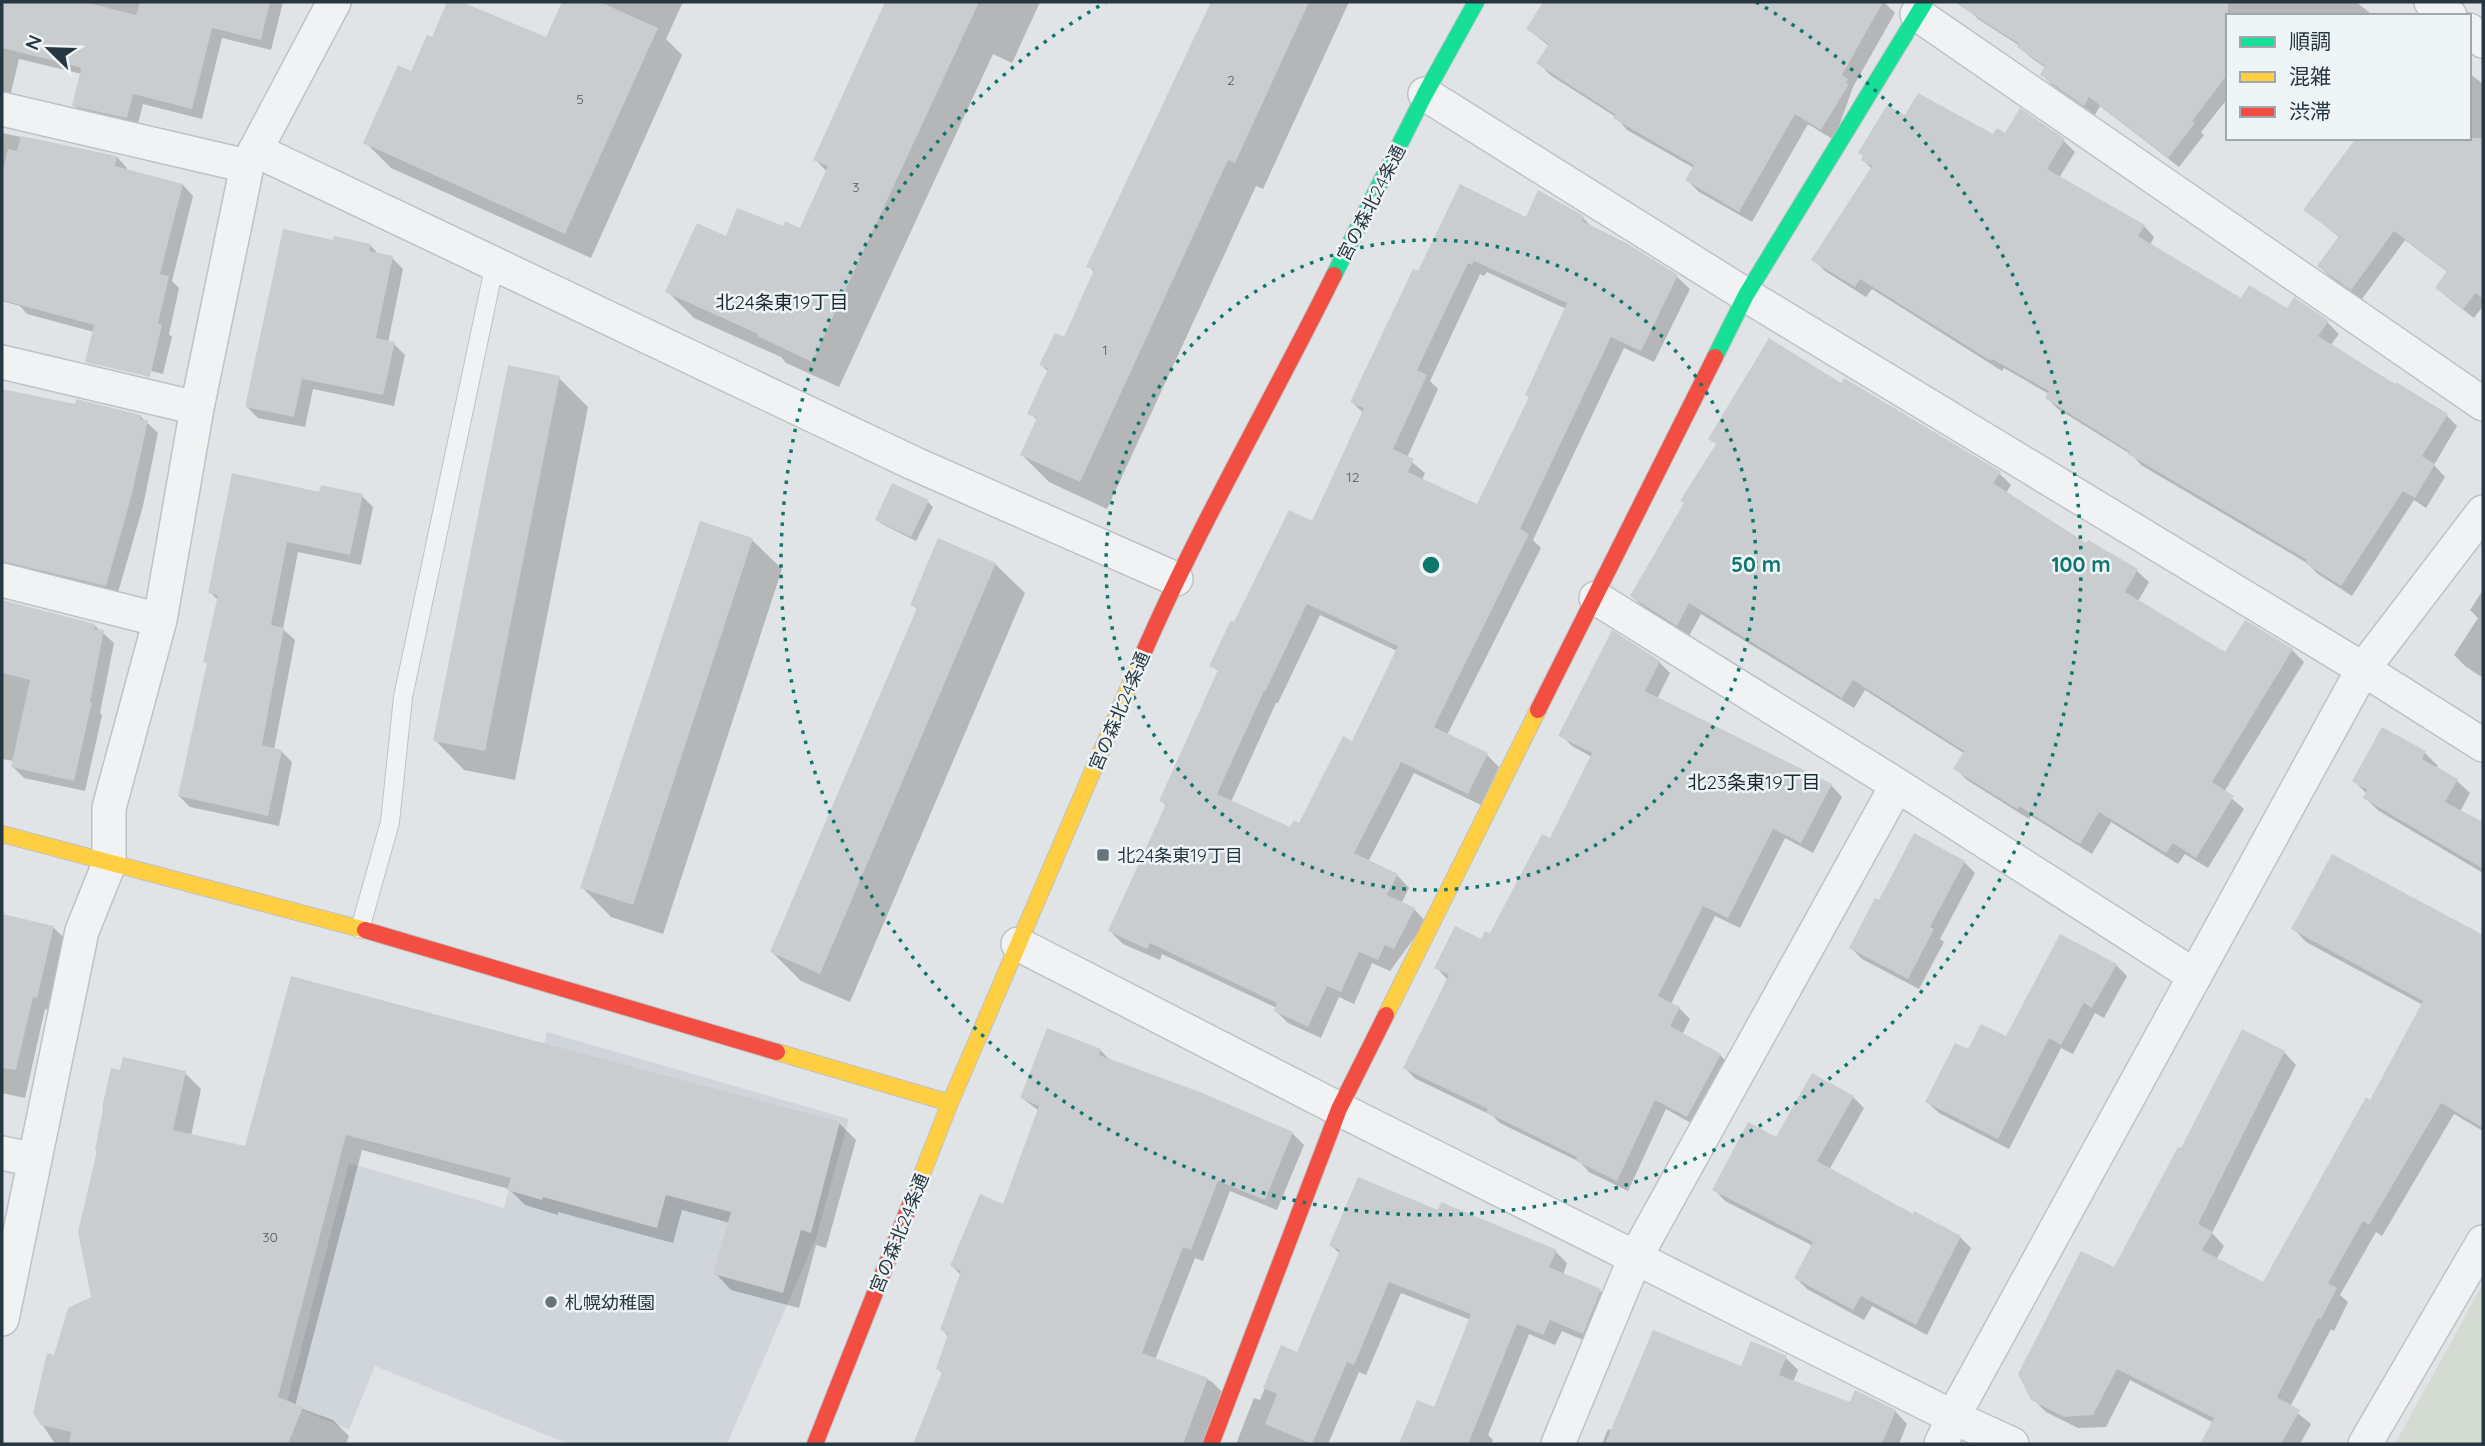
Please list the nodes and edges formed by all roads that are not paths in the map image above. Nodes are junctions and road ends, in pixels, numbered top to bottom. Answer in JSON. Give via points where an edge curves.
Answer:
{"nodes":[{"id":1,"x":334,"y":2,"type":"edge"},
{"id":2,"x":1476,"y":2,"type":"edge"},
{"id":3,"x":2431,"y":2,"type":"edge"},
{"id":4,"x":1921,"y":8,"type":"edge"},
{"id":5,"x":2447,"y":14,"type":"edge"},
{"id":6,"x":1425,"y":94,"type":"junction"},
{"id":7,"x":2,"y":109,"type":"edge"},
{"id":8,"x":251,"y":158,"type":"junction"},
{"id":9,"x":495,"y":263,"type":"junction"},
{"id":10,"x":1746,"y":295,"type":"junction"},
{"id":11,"x":2,"y":362,"type":"edge"},
{"id":12,"x":2483,"y":404,"type":"edge"},
{"id":13,"x":197,"y":408,"type":"junction"},
{"id":14,"x":2483,"y":512,"type":"edge"},
{"id":15,"x":1176,"y":579,"type":"junction"},
{"id":16,"x":2,"y":580,"type":"edge"},
{"id":17,"x":1595,"y":598,"type":"junction"},
{"id":18,"x":160,"y":620,"type":"junction"},
{"id":19,"x":2363,"y":669,"type":"junction"},
{"id":20,"x":2483,"y":745,"type":"edge"},
{"id":21,"x":1897,"y":785,"type":"junction"},
{"id":22,"x":2,"y":834,"type":"edge"},
{"id":23,"x":109,"y":864,"type":"junction"},
{"id":24,"x":360,"y":929,"type":"junction"},
{"id":25,"x":1018,"y":944,"type":"junction"},
{"id":26,"x":2195,"y":976,"type":"junction"},
{"id":27,"x":950,"y":1103,"type":"junction"},
{"id":28,"x":1339,"y":1109,"type":"junction"},
{"id":29,"x":2,"y":1153,"type":"edge"},
{"id":30,"x":35,"y":1160,"type":"junction"},
{"id":31,"x":2483,"y":1242,"type":"edge"},
{"id":32,"x":1635,"y":1258,"type":"junction"},
{"id":33,"x":2,"y":1319,"type":"edge"},
{"id":34,"x":1947,"y":1431,"type":"edge"},
{"id":35,"x":815,"y":1444,"type":"edge"},
{"id":36,"x":1211,"y":1444,"type":"edge"},
{"id":37,"x":1558,"y":1444,"type":"edge"},
{"id":38,"x":2012,"y":1444,"type":"edge"},
{"id":39,"x":2365,"y":1444,"type":"edge"}],
"edges":[{"from":1,"to":8,"type":"street"},
{"from":2,"to":6,"type":"street","name":"宮の森北24条通"},
{"from":3,"to":5,"type":"street"},
{"from":4,"to":10,"type":"street"},
{"from":4,"to":12,"type":"street"},
{"from":6,"to":10,"type":"street"},
{"from":6,"to":15,"type":"street","name":"宮の森北24条通"},
{"from":7,"to":8,"type":"street"},
{"from":8,"to":9,"type":"street"},
{"from":8,"to":13,"type":"street"},
{"from":9,"to":15,"type":"street","via":[[913,463]]},
{"from":9,"to":24,"type":"lane","via":[[402,697],[390,822]]},
{"from":10,"to":17,"type":"street"},
{"from":10,"to":19,"type":"street"},
{"from":11,"to":13,"type":"street"},
{"from":13,"to":18,"type":"street"},
{"from":14,"to":19,"type":"street"},
{"from":15,"to":25,"type":"street","name":"宮の森北24条通"},
{"from":16,"to":18,"type":"street"},
{"from":17,"to":21,"type":"street"},
{"from":17,"to":28,"type":"street"},
{"from":18,"to":23,"type":"street","via":[[109,808]]},
{"from":19,"to":20,"type":"street"},
{"from":19,"to":26,"type":"street"},
{"from":21,"to":26,"type":"street"},
{"from":21,"to":32,"type":"street"},
{"from":22,"to":23,"type":"street"},
{"from":23,"to":24,"type":"street"},
{"from":23,"to":30,"type":"street","via":[[82,931]]},
{"from":24,"to":27,"type":"street"},
{"from":25,"to":27,"type":"street","name":"宮の森北24条通"},
{"from":25,"to":28,"type":"street"},
{"from":26,"to":34,"type":"street"},
{"from":27,"to":35,"type":"street","name":"宮の森北24条通"},
{"from":28,"to":32,"type":"street"},
{"from":28,"to":36,"type":"street"},
{"from":29,"to":30,"type":"street"},
{"from":30,"to":33,"type":"street"},
{"from":31,"to":39,"type":"street"},
{"from":32,"to":34,"type":"street"},
{"from":32,"to":37,"type":"street"},
{"from":34,"to":38,"type":"street"}]}
